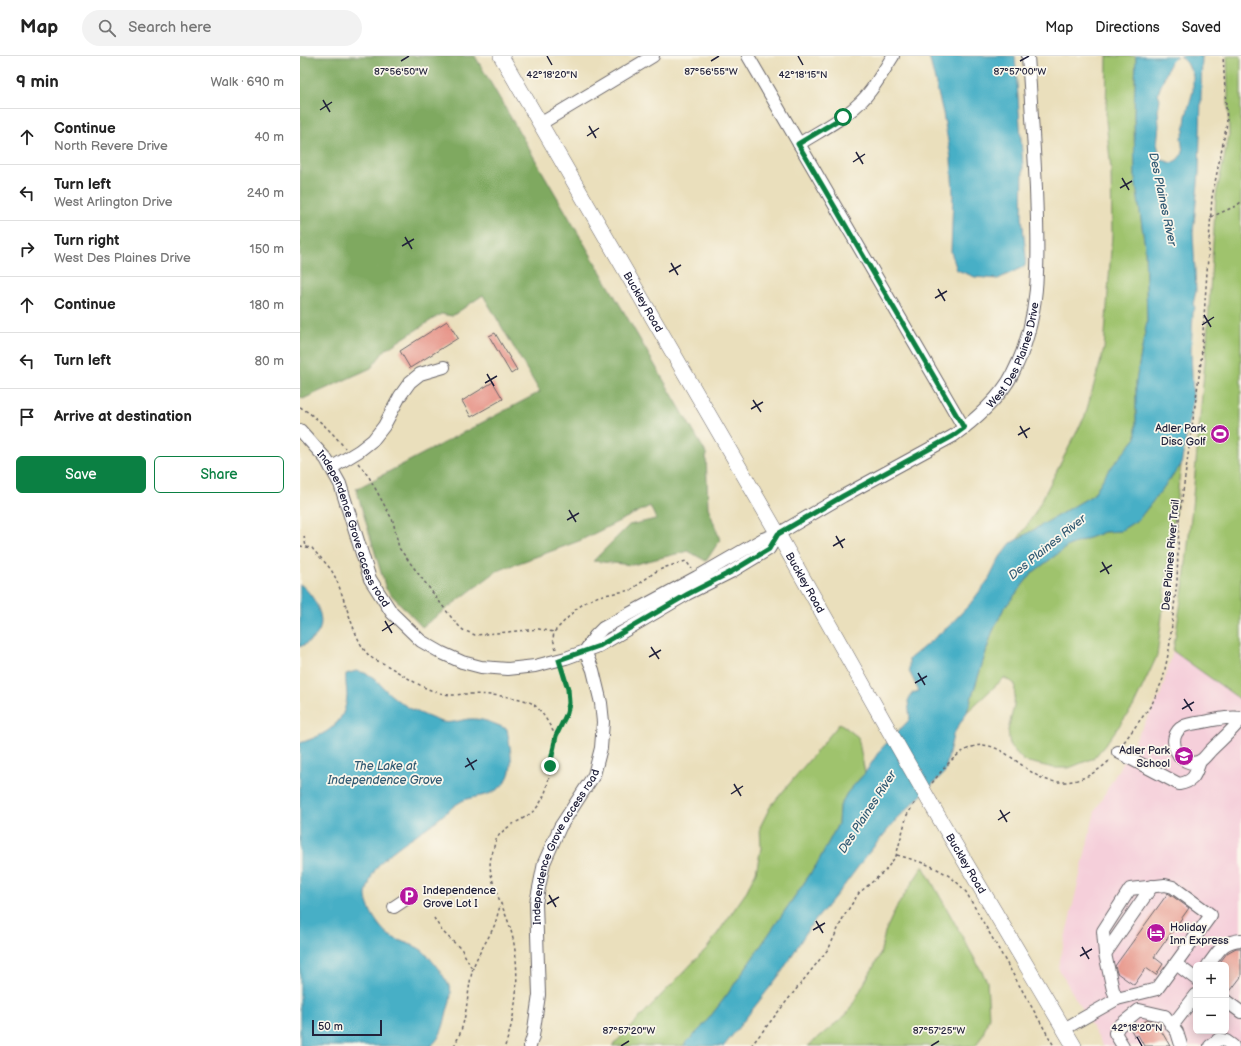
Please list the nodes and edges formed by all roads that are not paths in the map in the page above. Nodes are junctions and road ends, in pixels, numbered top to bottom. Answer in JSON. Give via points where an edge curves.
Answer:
{"nodes":[{"id":1,"x":501,"y":56,"type":"edge"},
{"id":2,"x":653,"y":56,"type":"edge"},
{"id":3,"x":748,"y":56,"type":"edge"},
{"id":4,"x":893,"y":56,"type":"edge"},
{"id":5,"x":1028,"y":56,"type":"edge"},
{"id":6,"x":540,"y":124,"type":"junction"},
{"id":7,"x":798,"y":144,"type":"junction"},
{"id":8,"x":444,"y":367,"type":"dead end"},
{"id":9,"x":964,"y":428,"type":"junction"},
{"id":10,"x":300,"y":430,"type":"edge"},
{"id":11,"x":332,"y":468,"type":"junction"},
{"id":12,"x":778,"y":534,"type":"junction"},
{"id":13,"x":731,"y":564,"type":"junction"},
{"id":14,"x":586,"y":651,"type":"junction"},
{"id":15,"x":1241,"y":719,"type":"edge"},
{"id":16,"x":1118,"y":752,"type":"road end"},
{"id":17,"x":1200,"y":761,"type":"junction"},
{"id":18,"x":406,"y":899,"type":"dead end"},
{"id":19,"x":394,"y":907,"type":"dead end"},
{"id":20,"x":1241,"y":940,"type":"edge"},
{"id":21,"x":1210,"y":962,"type":"edge"},
{"id":22,"x":1176,"y":964,"type":"junction"},
{"id":23,"x":1193,"y":977,"type":"edge"},
{"id":24,"x":1193,"y":998,"type":"edge"},
{"id":25,"x":1116,"y":999,"type":"junction"},
{"id":26,"x":1229,"y":1003,"type":"edge"},
{"id":27,"x":1241,"y":1012,"type":"edge"},
{"id":28,"x":1172,"y":1026,"type":"junction"},
{"id":29,"x":1064,"y":1029,"type":"junction"},
{"id":30,"x":530,"y":1046,"type":"edge"},
{"id":31,"x":1074,"y":1046,"type":"edge"},
{"id":32,"x":1123,"y":1046,"type":"edge"},
{"id":33,"x":1181,"y":1046,"type":"edge"},
{"id":34,"x":1210,"y":1046,"type":"edge"},
{"id":35,"x":1233,"y":1046,"type":"edge"}],
"edges":[{"from":1,"to":6,"type":"main road","name":"Buckley Road"},
{"from":2,"to":6,"type":"street"},
{"from":3,"to":7,"type":"street"},
{"from":4,"to":7,"type":"street","via":[[859,104],[843,117]]},
{"from":5,"to":9,"type":"street","name":"West Des Plaines Drive","via":[[1038,234],[1038,272],[1032,323],[1013,374],[992,402]]},
{"from":6,"to":12,"type":"main road","name":"Buckley Road"},
{"from":7,"to":9,"type":"street"},
{"from":8,"to":11,"type":"street","via":[[420,374],[410,382],[373,440]]},
{"from":9,"to":12,"type":"street","name":"West Des Plaines Drive"},
{"from":10,"to":11,"type":"street","name":"Independence Grove access road"},
{"from":11,"to":14,"type":"street","name":"Independence Grove access road","via":[[340,484],[370,579],[392,613],[421,641],[462,662],[496,669],[535,666]]},
{"from":12,"to":13,"type":"street","name":"Independence Grove access road","via":[[763,539]]},
{"from":12,"to":13,"type":"street","name":"Independence Grove access road","via":[[769,549]]},
{"from":12,"to":29,"type":"main road","name":"Buckley Road","bridge":true,"via":[[887,728]]},
{"from":13,"to":14,"type":"street","name":"Independence Grove access road","via":[[688,594]]},
{"from":13,"to":14,"type":"street","name":"Independence Grove access road","via":[[697,578],[604,628],[595,636]]},
{"from":14,"to":30,"type":"street","name":"Independence Grove access road","via":[[601,703],[601,748],[594,775],[560,827],[544,863],[536,904],[539,995]]},
{"from":15,"to":17,"type":"street"},
{"from":15,"to":17,"type":"street","via":[[1230,716],[1185,726],[1178,730],[1173,743],[1179,756],[1192,762]]},
{"from":16,"to":17,"type":"street","via":[[1179,784],[1188,782],[1195,776]]},
{"from":18,"to":19,"type":"street"},
{"from":20,"to":21,"type":"street","via":[[1227,942]]},
{"from":22,"to":23,"type":"street"},
{"from":22,"to":25,"type":"street","via":[[1158,989]]},
{"from":22,"to":25,"type":"street","via":[[1211,915],[1165,884],[1152,886],[1105,954]]},
{"from":24,"to":28,"type":"street"},
{"from":25,"to":29,"type":"street"},
{"from":26,"to":27,"type":"street"},
{"from":28,"to":32,"type":"street","via":[[1165,1016],[1139,1010],[1119,1026],[1115,1034]]},
{"from":28,"to":33,"type":"street"},
{"from":29,"to":31,"type":"main road","name":"Buckley Road"},
{"from":34,"to":35,"type":"street","via":[[1219,1039]]}]}
